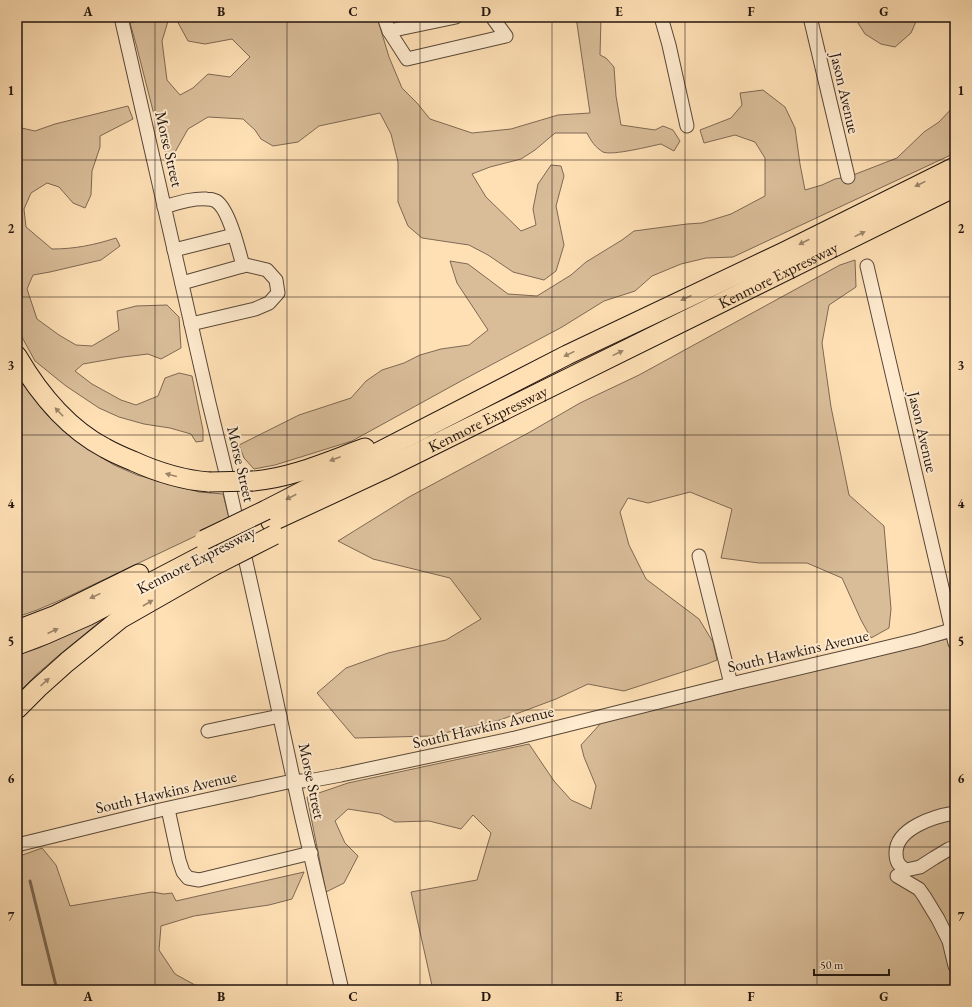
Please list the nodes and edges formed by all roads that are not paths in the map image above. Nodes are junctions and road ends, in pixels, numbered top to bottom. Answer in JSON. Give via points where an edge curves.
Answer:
{"nodes":[{"id":1,"x":121,"y":17,"type":"edge"},
{"id":2,"x":384,"y":17,"type":"edge"},
{"id":3,"x":456,"y":17,"type":"edge"},
{"id":4,"x":492,"y":17,"type":"edge"},
{"id":5,"x":662,"y":17,"type":"edge"},
{"id":6,"x":810,"y":17,"type":"edge"},
{"id":7,"x":389,"y":31,"type":"junction"},
{"id":8,"x":687,"y":126,"type":"dead end"},
{"id":9,"x":955,"y":167,"type":"edge"},
{"id":10,"x":848,"y":176,"type":"dead end"},
{"id":11,"x":955,"y":187,"type":"edge"},
{"id":12,"x":164,"y":207,"type":"junction"},
{"id":13,"x":234,"y":235,"type":"junction"},
{"id":14,"x":174,"y":250,"type":"junction"},
{"id":15,"x":243,"y":266,"type":"junction"},
{"id":16,"x":867,"y":266,"type":"dead end"},
{"id":17,"x":182,"y":283,"type":"junction"},
{"id":18,"x":191,"y":324,"type":"junction"},
{"id":19,"x":17,"y":356,"type":"edge"},
{"id":20,"x":450,"y":415,"type":"junction"},
{"id":21,"x":271,"y":522,"type":"junction"},
{"id":22,"x":209,"y":553,"type":"junction"},
{"id":23,"x":699,"y":556,"type":"dead end"},
{"id":24,"x":953,"y":629,"type":"edge"},
{"id":25,"x":17,"y":630,"type":"edge"},
{"id":26,"x":955,"y":643,"type":"edge"},
{"id":27,"x":17,"y":645,"type":"edge"},
{"id":28,"x":731,"y":684,"type":"junction"},
{"id":29,"x":17,"y":709,"type":"edge"},
{"id":30,"x":280,"y":716,"type":"junction"},
{"id":31,"x":208,"y":731,"type":"dead end"},
{"id":32,"x":294,"y":781,"type":"junction"},
{"id":33,"x":168,"y":809,"type":"junction"},
{"id":34,"x":955,"y":813,"type":"edge"},
{"id":35,"x":17,"y":845,"type":"edge"},
{"id":36,"x":955,"y":848,"type":"edge"},
{"id":37,"x":311,"y":853,"type":"junction"},
{"id":38,"x":897,"y":876,"type":"dead end"},
{"id":39,"x":952,"y":940,"type":"edge"},
{"id":40,"x":955,"y":966,"type":"edge"},
{"id":41,"x":342,"y":990,"type":"edge"}],
"edges":[{"from":1,"to":12,"type":"street","name":"Morse Street"},
{"from":2,"to":7,"type":"street"},
{"from":3,"to":7,"type":"street"},
{"from":4,"to":7,"type":"street","via":[[506,36],[407,59]]},
{"from":5,"to":8,"type":"street"},
{"from":6,"to":10,"type":"street","name":"Jason Avenue"},
{"from":9,"to":20,"type":"highway","name":"Kenmore Expressway","one_way":true,"via":[[784,252],[566,355]]},
{"from":21,"to":11,"type":"highway","name":"Kenmore Expressway","one_way":true,"via":[[425,456],[533,396]]},
{"from":12,"to":13,"type":"street","via":[[192,200],[216,201],[225,213]]},
{"from":12,"to":14,"type":"street","name":"Morse Street"},
{"from":13,"to":14,"type":"street"},
{"from":13,"to":15,"type":"street"},
{"from":14,"to":17,"type":"street","name":"Morse Street"},
{"from":15,"to":17,"type":"street"},
{"from":15,"to":18,"type":"street","via":[[267,270],[276,280],[278,293],[269,303],[255,309]]},
{"from":16,"to":24,"type":"street","name":"Jason Avenue"},
{"from":17,"to":18,"type":"street","name":"Morse Street"},
{"from":18,"to":30,"type":"street","name":"Morse Street"},
{"from":20,"to":19,"type":"highway","one_way":true,"bridge":true,"via":[[316,466],[269,480],[198,482],[162,473],[98,444],[74,427],[50,403]]},
{"from":20,"to":21,"type":"highway","one_way":true},
{"from":21,"to":22,"type":"highway","bridge":true},
{"from":21,"to":22,"type":"highway","bridge":true},
{"from":22,"to":25,"type":"highway","one_way":true,"via":[[121,584],[56,615]]},
{"from":27,"to":22,"type":"highway","name":"Kenmore Expressway","one_way":true,"via":[[87,616]]},
{"from":29,"to":22,"type":"highway","one_way":true,"via":[[67,662]]},
{"from":23,"to":28,"type":"street"},
{"from":24,"to":26,"type":"street","name":"Jason Avenue"},
{"from":24,"to":28,"type":"street","name":"South Hawkins Avenue","via":[[917,640]]},
{"from":28,"to":32,"type":"street","name":"South Hawkins Avenue","via":[[500,741],[341,775]]},
{"from":30,"to":31,"type":"street"},
{"from":30,"to":32,"type":"street","name":"Morse Street"},
{"from":32,"to":33,"type":"street","name":"South Hawkins Avenue"},
{"from":32,"to":37,"type":"street","name":"Morse Street"},
{"from":33,"to":35,"type":"street","name":"South Hawkins Avenue"},
{"from":33,"to":37,"type":"street","via":[[179,860],[188,878],[199,880]]},
{"from":34,"to":36,"type":"street","via":[[922,823],[905,833],[897,843],[896,859],[899,866],[906,870],[914,869]]},
{"from":37,"to":41,"type":"street","name":"Morse Street"},
{"from":38,"to":39,"type":"street","via":[[919,889]]},
{"from":39,"to":40,"type":"street"}]}
